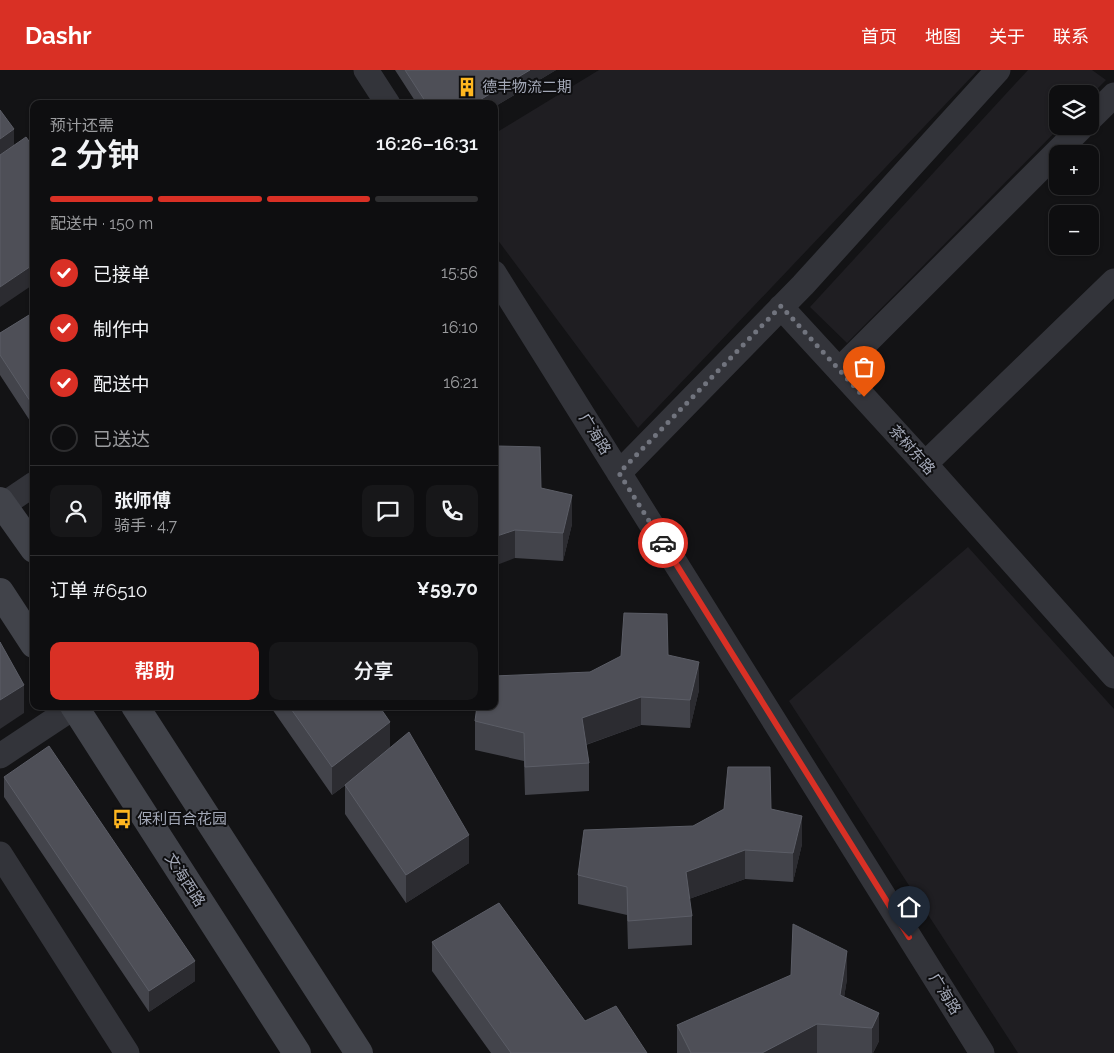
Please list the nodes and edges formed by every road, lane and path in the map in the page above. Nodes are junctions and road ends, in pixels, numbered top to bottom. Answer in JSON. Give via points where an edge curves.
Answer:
{"nodes":[{"id":1,"x":366,"y":70,"type":"edge"},
{"id":2,"x":998,"y":70,"type":"edge"},
{"id":3,"x":1114,"y":95,"type":"edge"},
{"id":4,"x":385,"y":100,"type":"edge"},
{"id":5,"x":1099,"y":110,"type":"edge"},
{"id":6,"x":1073,"y":135,"type":"edge"},
{"id":7,"x":498,"y":280,"type":"edge"},
{"id":8,"x":1114,"y":281,"type":"edge"},
{"id":9,"x":781,"y":306,"type":"junction"},
{"id":10,"x":839,"y":370,"type":"junction"},
{"id":11,"x":925,"y":464,"type":"junction"},
{"id":12,"x":619,"y":473,"type":"junction"},
{"id":13,"x":30,"y":486,"type":"edge"},
{"id":14,"x":1,"y":503,"type":"edge"},
{"id":15,"x":30,"y":543,"type":"edge"},
{"id":16,"x":0,"y":592,"type":"edge"},
{"id":17,"x":30,"y":638,"type":"edge"},
{"id":18,"x":1114,"y":676,"type":"edge"},
{"id":19,"x":69,"y":710,"type":"edge"},
{"id":20,"x":76,"y":710,"type":"edge"},
{"id":21,"x":139,"y":710,"type":"edge"},
{"id":22,"x":0,"y":756,"type":"edge"},
{"id":23,"x":0,"y":854,"type":"edge"},
{"id":24,"x":127,"y":1053,"type":"edge"},
{"id":25,"x":297,"y":1053,"type":"edge"},
{"id":26,"x":359,"y":1053,"type":"edge"},
{"id":27,"x":982,"y":1053,"type":"edge"}],
"edges":[{"from":1,"to":4,"type":"street"},
{"from":2,"to":9,"type":"street"},
{"from":3,"to":5,"type":"street"},
{"from":6,"to":10,"type":"street"},
{"from":7,"to":12,"type":"street","name":"广海路"},
{"from":8,"to":11,"type":"street"},
{"from":9,"to":10,"type":"street","name":"茶树东路"},
{"from":9,"to":12,"type":"street"},
{"from":10,"to":11,"type":"street","name":"茶树东路"},
{"from":11,"to":18,"type":"street","name":"茶树东路"},
{"from":12,"to":27,"type":"street","name":"广海路"},
{"from":13,"to":14,"type":"street"},
{"from":14,"to":15,"type":"main road"},
{"from":16,"to":17,"type":"main road"},
{"from":19,"to":22,"type":"street"},
{"from":20,"to":25,"type":"main road","name":"文海西路"},
{"from":21,"to":26,"type":"main road"},
{"from":23,"to":24,"type":"street"}]}
